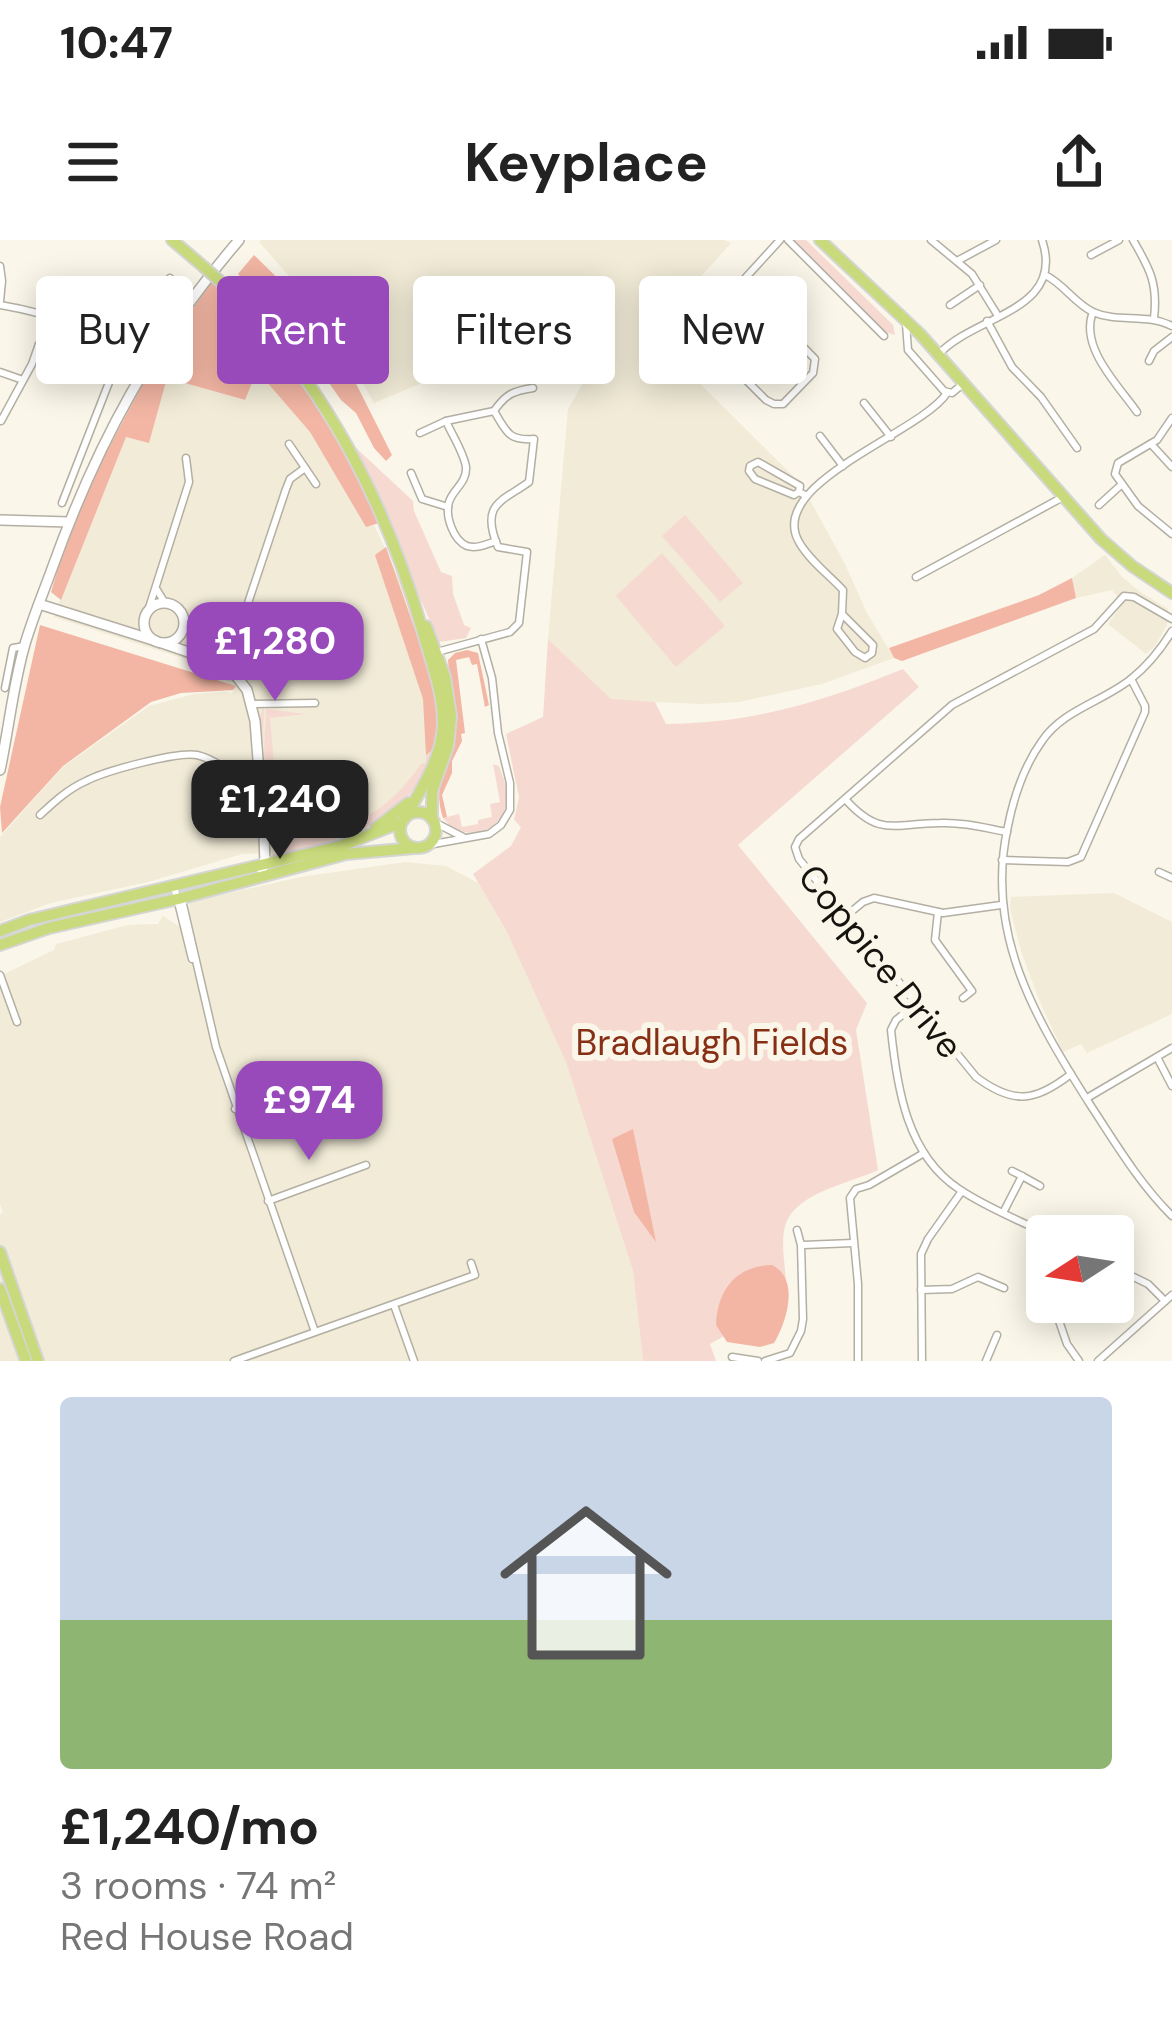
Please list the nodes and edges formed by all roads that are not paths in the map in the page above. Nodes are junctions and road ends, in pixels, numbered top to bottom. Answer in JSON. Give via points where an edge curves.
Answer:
{"nodes":[{"id":1,"x":172,"y":240,"type":"edge"},
{"id":2,"x":239,"y":240,"type":"edge"},
{"id":3,"x":784,"y":240,"type":"edge"},
{"id":4,"x":820,"y":240,"type":"edge"},
{"id":5,"x":931,"y":240,"type":"edge"},
{"id":6,"x":996,"y":240,"type":"edge"},
{"id":7,"x":1042,"y":240,"type":"edge"},
{"id":8,"x":1119,"y":240,"type":"edge"},
{"id":9,"x":1133,"y":240,"type":"edge"},
{"id":10,"x":1107,"y":243,"type":"edge"},
{"id":11,"x":1091,"y":254,"type":"dead end"},
{"id":12,"x":957,"y":261,"type":"junction"},
{"id":13,"x":0,"y":266,"type":"edge"},
{"id":14,"x":1045,"y":275,"type":"junction"},
{"id":15,"x":749,"y":276,"type":"edge"},
{"id":16,"x":741,"y":284,"type":"joint"},
{"id":17,"x":980,"y":285,"type":"junction"},
{"id":18,"x":193,"y":296,"type":"edge"},
{"id":19,"x":0,"y":303,"type":"edge"},
{"id":20,"x":950,"y":305,"type":"dead end"},
{"id":21,"x":36,"y":311,"type":"edge"},
{"id":22,"x":1093,"y":312,"type":"junction"},
{"id":23,"x":998,"y":316,"type":"junction"},
{"id":24,"x":1154,"y":318,"type":"junction"},
{"id":25,"x":906,"y":320,"type":"junction"},
{"id":26,"x":987,"y":322,"type":"junction"},
{"id":27,"x":1172,"y":326,"type":"edge"},
{"id":28,"x":920,"y":334,"type":"junction"},
{"id":29,"x":884,"y":336,"type":"dead end"},
{"id":30,"x":1172,"y":337,"type":"edge"},
{"id":31,"x":907,"y":341,"type":"junction"},
{"id":32,"x":34,"y":348,"type":"dead end"},
{"id":33,"x":939,"y":354,"type":"junction"},
{"id":34,"x":1149,"y":361,"type":"dead end"},
{"id":35,"x":0,"y":372,"type":"edge"},
{"id":36,"x":22,"y":380,"type":"junction"},
{"id":37,"x":964,"y":383,"type":"junction"},
{"id":38,"x":108,"y":384,"type":"edge"},
{"id":39,"x":135,"y":384,"type":"edge"},
{"id":40,"x":533,"y":388,"type":"dead end"},
{"id":41,"x":947,"y":393,"type":"junction"},
{"id":42,"x":864,"y":403,"type":"dead end"},
{"id":43,"x":494,"y":411,"type":"junction"},
{"id":44,"x":1137,"y":412,"type":"dead end"},
{"id":45,"x":1172,"y":418,"type":"edge"},
{"id":46,"x":7,"y":419,"type":"edge"},
{"id":47,"x":446,"y":421,"type":"junction"},
{"id":48,"x":420,"y":433,"type":"dead end"},
{"id":49,"x":820,"y":436,"type":"dead end"},
{"id":50,"x":891,"y":437,"type":"junction"},
{"id":51,"x":289,"y":444,"type":"dead end"},
{"id":52,"x":1151,"y":444,"type":"junction"},
{"id":53,"x":1077,"y":448,"type":"dead end"},
{"id":54,"x":186,"y":458,"type":"dead end"},
{"id":55,"x":843,"y":466,"type":"junction"},
{"id":56,"x":1172,"y":467,"type":"edge"},
{"id":57,"x":305,"y":468,"type":"junction"},
{"id":58,"x":411,"y":473,"type":"dead end"},
{"id":59,"x":316,"y":484,"type":"dead end"},
{"id":60,"x":1121,"y":485,"type":"junction"},
{"id":61,"x":802,"y":496,"type":"junction"},
{"id":62,"x":1063,"y":497,"type":"junction"},
{"id":63,"x":62,"y":503,"type":"dead end"},
{"id":64,"x":1099,"y":506,"type":"dead end"},
{"id":65,"x":448,"y":507,"type":"junction"},
{"id":66,"x":0,"y":520,"type":"edge"},
{"id":67,"x":69,"y":522,"type":"junction"},
{"id":68,"x":1172,"y":534,"type":"edge"},
{"id":69,"x":496,"y":541,"type":"junction"},
{"id":70,"x":916,"y":578,"type":"dead end"},
{"id":71,"x":157,"y":580,"type":"junction"},
{"id":72,"x":1172,"y":593,"type":"edge"},
{"id":73,"x":415,"y":602,"type":"junction"},
{"id":74,"x":165,"y":603,"type":"junction"},
{"id":75,"x":39,"y":604,"type":"junction"},
{"id":76,"x":842,"y":614,"type":"junction"},
{"id":77,"x":146,"y":617,"type":"junction"},
{"id":78,"x":1172,"y":619,"type":"edge"},
{"id":79,"x":122,"y":630,"type":"junction"},
{"id":80,"x":1172,"y":631,"type":"edge"},
{"id":81,"x":181,"y":633,"type":"junction"},
{"id":82,"x":481,"y":639,"type":"junction"},
{"id":83,"x":159,"y":642,"type":"junction"},
{"id":84,"x":25,"y":646,"type":"junction"},
{"id":85,"x":188,"y":652,"type":"junction"},
{"id":86,"x":437,"y":652,"type":"junction"},
{"id":87,"x":224,"y":666,"type":"junction"},
{"id":88,"x":1130,"y":680,"type":"junction"},
{"id":89,"x":5,"y":688,"type":"dead end"},
{"id":90,"x":315,"y":703,"type":"dead end"},
{"id":91,"x":252,"y":704,"type":"junction"},
{"id":92,"x":0,"y":770,"type":"edge"},
{"id":93,"x":258,"y":780,"type":"junction"},
{"id":94,"x":424,"y":783,"type":"junction"},
{"id":95,"x":845,"y":799,"type":"junction"},
{"id":96,"x":40,"y":815,"type":"dead end"},
{"id":97,"x":403,"y":820,"type":"junction"},
{"id":98,"x":262,"y":821,"type":"junction"},
{"id":99,"x":433,"y":821,"type":"junction"},
{"id":100,"x":1006,"y":832,"type":"junction"},
{"id":101,"x":466,"y":838,"type":"junction"},
{"id":102,"x":428,"y":845,"type":"junction"},
{"id":103,"x":341,"y":846,"type":"junction"},
{"id":104,"x":414,"y":848,"type":"junction"},
{"id":105,"x":260,"y":850,"type":"junction"},
{"id":106,"x":1002,"y":860,"type":"junction"},
{"id":107,"x":265,"y":868,"type":"junction"},
{"id":108,"x":1159,"y":872,"type":"dead end"},
{"id":109,"x":246,"y":874,"type":"junction"},
{"id":110,"x":1172,"y":878,"type":"edge"},
{"id":111,"x":177,"y":895,"type":"junction"},
{"id":112,"x":1002,"y":905,"type":"junction"},
{"id":113,"x":938,"y":912,"type":"junction"},
{"id":114,"x":845,"y":916,"type":"junction"},
{"id":115,"x":0,"y":932,"type":"edge"},
{"id":116,"x":0,"y":950,"type":"edge"},
{"id":117,"x":0,"y":975,"type":"edge"},
{"id":118,"x":982,"y":983,"type":"dead end"},
{"id":119,"x":972,"y":991,"type":"junction"},
{"id":120,"x":963,"y":998,"type":"dead end"},
{"id":121,"x":916,"y":1004,"type":"junction"},
{"id":122,"x":17,"y":1022,"type":"dead end"},
{"id":123,"x":1172,"y":1048,"type":"edge"},
{"id":124,"x":1156,"y":1056,"type":"junction"},
{"id":125,"x":1071,"y":1074,"type":"junction"},
{"id":126,"x":318,"y":1079,"type":"dead end"},
{"id":127,"x":1172,"y":1086,"type":"edge"},
{"id":128,"x":1087,"y":1098,"type":"junction"},
{"id":129,"x":236,"y":1109,"type":"junction"},
{"id":130,"x":924,"y":1153,"type":"junction"},
{"id":131,"x":366,"y":1165,"type":"dead end"},
{"id":132,"x":1012,"y":1171,"type":"dead end"},
{"id":133,"x":1022,"y":1176,"type":"junction"},
{"id":134,"x":1040,"y":1186,"type":"dead end"},
{"id":135,"x":962,"y":1191,"type":"junction"},
{"id":136,"x":268,"y":1201,"type":"junction"},
{"id":137,"x":1004,"y":1213,"type":"junction"},
{"id":138,"x":1172,"y":1216,"type":"edge"},
{"id":139,"x":1026,"y":1224,"type":"edge"},
{"id":140,"x":797,"y":1230,"type":"dead end"},
{"id":141,"x":853,"y":1243,"type":"junction"},
{"id":142,"x":801,"y":1245,"type":"junction"},
{"id":143,"x":0,"y":1252,"type":"edge"},
{"id":144,"x":471,"y":1263,"type":"dead end"},
{"id":145,"x":1134,"y":1277,"type":"edge"},
{"id":146,"x":1004,"y":1288,"type":"dead end"},
{"id":147,"x":0,"y":1289,"type":"edge"},
{"id":148,"x":921,"y":1290,"type":"junction"},
{"id":149,"x":1169,"y":1298,"type":"edge"},
{"id":150,"x":394,"y":1305,"type":"junction"},
{"id":151,"x":1059,"y":1323,"type":"edge"},
{"id":152,"x":315,"y":1332,"type":"junction"},
{"id":153,"x":997,"y":1335,"type":"dead end"},
{"id":154,"x":274,"y":1347,"type":"junction"},
{"id":155,"x":790,"y":1353,"type":"junction"},
{"id":156,"x":732,"y":1358,"type":"dead end"},
{"id":157,"x":1103,"y":1359,"type":"edge"},
{"id":158,"x":26,"y":1361,"type":"edge"},
{"id":159,"x":38,"y":1361,"type":"edge"},
{"id":160,"x":234,"y":1361,"type":"edge"},
{"id":161,"x":279,"y":1361,"type":"edge"},
{"id":162,"x":414,"y":1361,"type":"edge"},
{"id":163,"x":762,"y":1361,"type":"edge"},
{"id":164,"x":796,"y":1361,"type":"edge"},
{"id":165,"x":859,"y":1361,"type":"edge"},
{"id":166,"x":922,"y":1361,"type":"edge"},
{"id":167,"x":986,"y":1361,"type":"edge"},
{"id":168,"x":1079,"y":1361,"type":"edge"}],
"edges":[{"from":1,"to":73,"type":"main road","bridge":true,"via":[[284,350],[331,415]]},
{"from":2,"to":18,"type":"street"},
{"from":3,"to":15,"type":"street"},
{"from":3,"to":29,"type":"street"},
{"from":4,"to":25,"type":"main road"},
{"from":5,"to":12,"type":"street"},
{"from":6,"to":12,"type":"street"},
{"from":7,"to":14,"type":"street"},
{"from":8,"to":10,"type":"street"},
{"from":9,"to":24,"type":"street","via":[[1154,281]]},
{"from":10,"to":11,"type":"street"},
{"from":12,"to":17,"type":"street"},
{"from":13,"to":19,"type":"street"},
{"from":14,"to":22,"type":"street"},
{"from":14,"to":23,"type":"street","via":[[1028,300]]},
{"from":16,"to":16,"type":"street","via":[[814,355],[813,373],[787,401],[766,400],[702,332]]},
{"from":17,"to":20,"type":"street"},
{"from":17,"to":23,"type":"street"},
{"from":19,"to":21,"type":"street"},
{"from":22,"to":24,"type":"street"},
{"from":22,"to":44,"type":"street","via":[[1094,348]]},
{"from":23,"to":26,"type":"street"},
{"from":24,"to":27,"type":"street"},
{"from":25,"to":28,"type":"main road"},
{"from":25,"to":31,"type":"street"},
{"from":26,"to":33,"type":"street"},
{"from":26,"to":53,"type":"street"},
{"from":28,"to":31,"type":"street"},
{"from":28,"to":33,"type":"main road"},
{"from":30,"to":34,"type":"street"},
{"from":31,"to":41,"type":"street"},
{"from":32,"to":36,"type":"street"},
{"from":33,"to":37,"type":"main road"},
{"from":35,"to":36,"type":"street"},
{"from":36,"to":46,"type":"street"},
{"from":37,"to":41,"type":"street"},
{"from":37,"to":62,"type":"main road"},
{"from":38,"to":63,"type":"street"},
{"from":39,"to":67,"type":"street"},
{"from":40,"to":43,"type":"street","via":[[505,395]]},
{"from":41,"to":50,"type":"street"},
{"from":42,"to":50,"type":"street"},
{"from":43,"to":47,"type":"street"},
{"from":43,"to":69,"type":"street","via":[[509,436],[534,439],[529,482],[497,501]]},
{"from":45,"to":52,"type":"street"},
{"from":47,"to":48,"type":"street"},
{"from":47,"to":65,"type":"street","via":[[466,466]]},
{"from":49,"to":55,"type":"street"},
{"from":50,"to":55,"type":"street"},
{"from":51,"to":57,"type":"street"},
{"from":52,"to":56,"type":"street"},
{"from":52,"to":60,"type":"street","via":[[1118,463]]},
{"from":54,"to":71,"type":"street","via":[[189,482]]},
{"from":55,"to":61,"type":"street"},
{"from":57,"to":59,"type":"street"},
{"from":57,"to":87,"type":"street","via":[[290,479]]},
{"from":58,"to":65,"type":"street","via":[[422,499]]},
{"from":60,"to":64,"type":"street"},
{"from":60,"to":68,"type":"street"},
{"from":61,"to":61,"type":"street","via":[[755,479],[749,466],[764,464],[800,486]]},
{"from":61,"to":76,"type":"street","via":[[795,536],[843,590]]},
{"from":62,"to":70,"type":"street"},
{"from":62,"to":72,"type":"main road","via":[[1116,553]]},
{"from":65,"to":69,"type":"street","via":[[467,546]]},
{"from":66,"to":67,"type":"street"},
{"from":67,"to":75,"type":"street"},
{"from":69,"to":82,"type":"street","via":[[527,552],[519,623]]},
{"from":71,"to":74,"type":"street"},
{"from":71,"to":77,"type":"street"},
{"from":73,"to":86,"type":"main road"},
{"from":73,"to":94,"type":"main road","via":[[443,724]]},
{"from":74,"to":77,"type":"street"},
{"from":74,"to":81,"type":"street","via":[[180,611]]},
{"from":75,"to":79,"type":"street"},
{"from":75,"to":84,"type":"street"},
{"from":76,"to":76,"type":"street","via":[[872,645],[865,658],[837,629]]},
{"from":77,"to":79,"type":"street"},
{"from":77,"to":83,"type":"street"},
{"from":78,"to":95,"type":"street","name":"Coppice Drive","via":[[1124,596],[1094,628],[952,705]]},
{"from":79,"to":83,"type":"street"},
{"from":80,"to":88,"type":"street"},
{"from":81,"to":83,"type":"street"},
{"from":81,"to":85,"type":"street"},
{"from":82,"to":86,"type":"street"},
{"from":82,"to":101,"type":"street","via":[[512,803],[496,830]]},
{"from":83,"to":85,"type":"street"},
{"from":84,"to":89,"type":"street","via":[[13,648]]},
{"from":84,"to":92,"type":"street"},
{"from":85,"to":87,"type":"street"},
{"from":86,"to":99,"type":"main road","via":[[451,716],[432,791]]},
{"from":87,"to":91,"type":"street"},
{"from":88,"to":100,"type":"street","via":[[1065,717],[1040,743]]},
{"from":88,"to":106,"type":"street","via":[[1145,712],[1078,860]]},
{"from":90,"to":91,"type":"street"},
{"from":91,"to":93,"type":"street"},
{"from":93,"to":96,"type":"street","via":[[184,754],[89,778]]},
{"from":93,"to":98,"type":"street"},
{"from":94,"to":97,"type":"main road"},
{"from":94,"to":103,"type":"main road","via":[[399,813]]},
{"from":95,"to":100,"type":"street","via":[[881,826],[952,823]]},
{"from":95,"to":114,"type":"street","name":"Coppice Drive","via":[[795,850]]},
{"from":97,"to":99,"type":"main road","via":[[418,812]]},
{"from":97,"to":103,"type":"main road"},
{"from":97,"to":104,"type":"main road","via":[[401,838]]},
{"from":98,"to":105,"type":"street"},
{"from":98,"to":107,"type":"street"},
{"from":99,"to":101,"type":"street"},
{"from":99,"to":102,"type":"main road"},
{"from":100,"to":106,"type":"street"},
{"from":101,"to":102,"type":"street"},
{"from":102,"to":104,"type":"main road"},
{"from":103,"to":107,"type":"main road"},
{"from":104,"to":107,"type":"main road"},
{"from":105,"to":107,"type":"street"},
{"from":105,"to":109,"type":"street"},
{"from":106,"to":112,"type":"street"},
{"from":107,"to":109,"type":"main road"},
{"from":108,"to":110,"type":"street"},
{"from":109,"to":111,"type":"main road"},
{"from":111,"to":115,"type":"main road","via":[[98,903]]},
{"from":111,"to":116,"type":"main road","via":[[23,936]]},
{"from":111,"to":129,"type":"street"},
{"from":112,"to":113,"type":"street"},
{"from":112,"to":125,"type":"street","via":[[1032,1005]]},
{"from":113,"to":114,"type":"street","via":[[874,898]]},
{"from":113,"to":119,"type":"street","via":[[935,940]]},
{"from":114,"to":121,"type":"street","name":"Coppice Drive"},
{"from":117,"to":122,"type":"street"},
{"from":118,"to":119,"type":"street"},
{"from":119,"to":120,"type":"street"},
{"from":121,"to":125,"type":"street","name":"Coppice Drive","via":[[971,1073],[993,1088],[1035,1096]]},
{"from":121,"to":130,"type":"street","via":[[891,1030],[906,1115]]},
{"from":123,"to":124,"type":"street"},
{"from":124,"to":127,"type":"street"},
{"from":124,"to":128,"type":"street"},
{"from":125,"to":128,"type":"street"},
{"from":126,"to":129,"type":"street"},
{"from":128,"to":138,"type":"street"},
{"from":129,"to":136,"type":"street"},
{"from":130,"to":135,"type":"street"},
{"from":130,"to":141,"type":"street","via":[[852,1192]]},
{"from":131,"to":136,"type":"street"},
{"from":132,"to":133,"type":"street"},
{"from":133,"to":134,"type":"street"},
{"from":133,"to":137,"type":"street"},
{"from":135,"to":137,"type":"street"},
{"from":135,"to":148,"type":"street","via":[[922,1248]]},
{"from":136,"to":152,"type":"street"},
{"from":137,"to":139,"type":"street"},
{"from":140,"to":142,"type":"street"},
{"from":141,"to":142,"type":"street"},
{"from":141,"to":165,"type":"street"},
{"from":142,"to":155,"type":"street","via":[[801,1331]]},
{"from":143,"to":159,"type":"main road"},
{"from":144,"to":150,"type":"street","via":[[475,1275]]},
{"from":145,"to":149,"type":"street"},
{"from":146,"to":148,"type":"street","via":[[978,1277]]},
{"from":147,"to":158,"type":"main road"},
{"from":148,"to":166,"type":"street"},
{"from":149,"to":157,"type":"street"},
{"from":150,"to":152,"type":"street"},
{"from":150,"to":162,"type":"street"},
{"from":151,"to":168,"type":"street"},
{"from":152,"to":154,"type":"street"},
{"from":153,"to":167,"type":"street"},
{"from":154,"to":160,"type":"street"},
{"from":154,"to":161,"type":"street"},
{"from":155,"to":163,"type":"street"},
{"from":155,"to":164,"type":"street"},
{"from":156,"to":163,"type":"street"}]}
